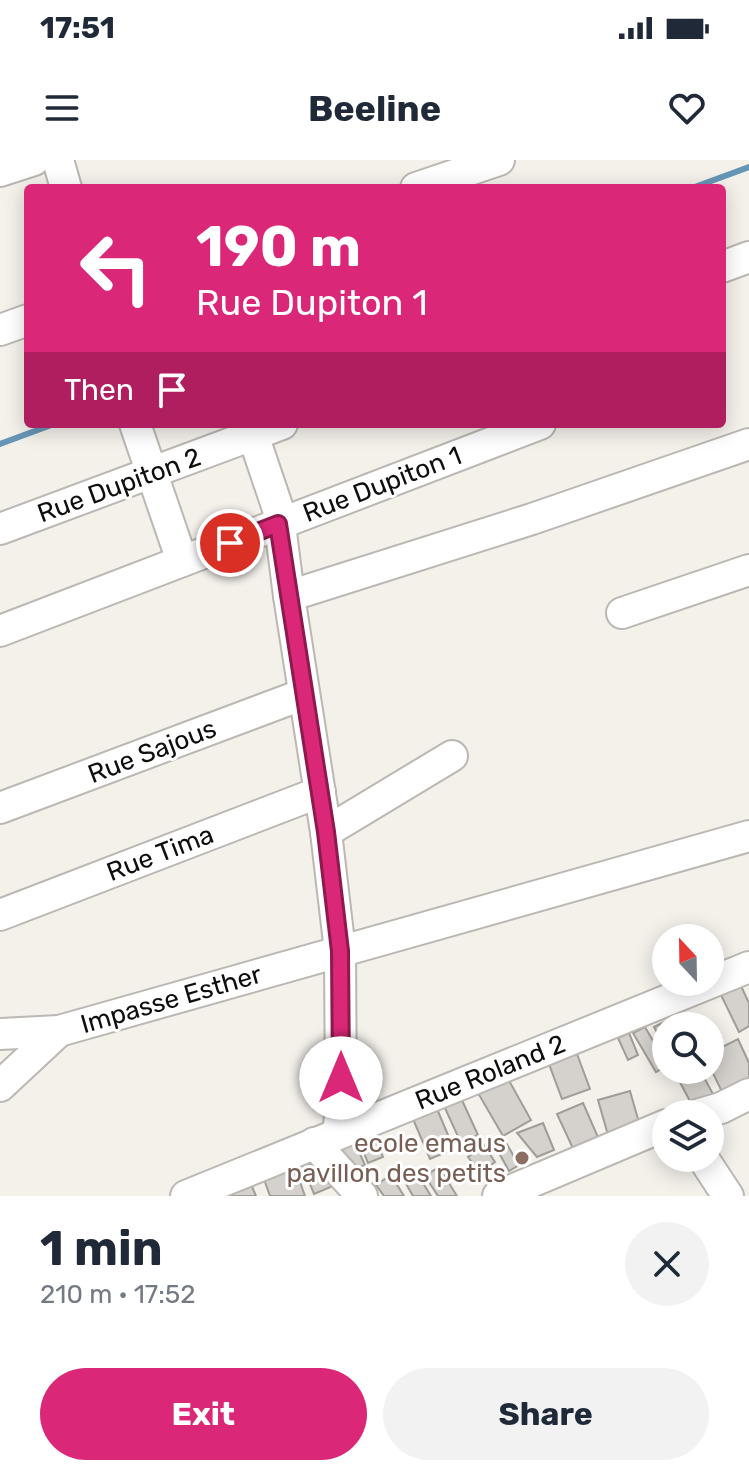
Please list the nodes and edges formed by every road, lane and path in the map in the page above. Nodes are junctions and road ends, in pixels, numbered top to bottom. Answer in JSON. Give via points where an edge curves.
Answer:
{"nodes":[{"id":1,"x":34,"y":160,"type":"edge"},
{"id":2,"x":58,"y":160,"type":"edge"},
{"id":3,"x":499,"y":160,"type":"edge"},
{"id":4,"x":0,"y":171,"type":"edge"},
{"id":5,"x":65,"y":184,"type":"edge"},
{"id":6,"x":428,"y":184,"type":"edge"},
{"id":7,"x":749,"y":257,"type":"edge"},
{"id":8,"x":726,"y":266,"type":"edge"},
{"id":9,"x":24,"y":321,"type":"edge"},
{"id":10,"x":0,"y":330,"type":"edge"},
{"id":11,"x":136,"y":428,"type":"edge"},
{"id":12,"x":271,"y":428,"type":"edge"},
{"id":13,"x":530,"y":428,"type":"edge"},
{"id":14,"x":253,"y":435,"type":"junction"},
{"id":15,"x":749,"y":444,"type":"edge"},
{"id":16,"x":151,"y":473,"type":"junction"},
{"id":17,"x":278,"y":524,"type":"junction"},
{"id":18,"x":0,"y":529,"type":"edge"},
{"id":19,"x":182,"y":561,"type":"junction"},
{"id":20,"x":749,"y":570,"type":"edge"},
{"id":21,"x":289,"y":596,"type":"junction"},
{"id":22,"x":622,"y":613,"type":"dead end"},
{"id":23,"x":0,"y":631,"type":"edge"},
{"id":24,"x":304,"y":694,"type":"junction"},
{"id":25,"x":452,"y":756,"type":"dead end"},
{"id":26,"x":320,"y":792,"type":"junction"},
{"id":27,"x":0,"y":808,"type":"edge"},
{"id":28,"x":326,"y":832,"type":"junction"},
{"id":29,"x":749,"y":836,"type":"edge"},
{"id":30,"x":0,"y":915,"type":"edge"},
{"id":31,"x":340,"y":956,"type":"junction"},
{"id":32,"x":749,"y":967,"type":"edge"},
{"id":33,"x":59,"y":1031,"type":"junction"},
{"id":34,"x":0,"y":1034,"type":"edge"},
{"id":35,"x":0,"y":1086,"type":"edge"},
{"id":36,"x":749,"y":1094,"type":"edge"},
{"id":37,"x":724,"y":1106,"type":"edge"},
{"id":38,"x":652,"y":1131,"type":"edge"},
{"id":39,"x":326,"y":1139,"type":"junction"},
{"id":40,"x":712,"y":1172,"type":"edge"},
{"id":41,"x":186,"y":1196,"type":"edge"},
{"id":42,"x":362,"y":1196,"type":"edge"},
{"id":43,"x":498,"y":1196,"type":"edge"},
{"id":44,"x":727,"y":1196,"type":"edge"}],
"edges":[{"from":1,"to":4,"type":"street"},
{"from":2,"to":5,"type":"street"},
{"from":3,"to":6,"type":"street"},
{"from":7,"to":8,"type":"street"},
{"from":9,"to":10,"type":"street"},
{"from":11,"to":16,"type":"street"},
{"from":12,"to":14,"type":"street","name":"Rue Dupiton 2"},
{"from":13,"to":17,"type":"street","name":"Rue Dupiton 1"},
{"from":14,"to":16,"type":"street","name":"Rue Dupiton 2"},
{"from":14,"to":17,"type":"street","via":[[278,509]]},
{"from":15,"to":21,"type":"street"},
{"from":16,"to":18,"type":"street","name":"Rue Dupiton 2"},
{"from":16,"to":19,"type":"street"},
{"from":17,"to":19,"type":"street","name":"Rue Dupiton 1"},
{"from":17,"to":21,"type":"street"},
{"from":19,"to":23,"type":"street","name":"Rue Dupiton 1"},
{"from":20,"to":22,"type":"street"},
{"from":21,"to":24,"type":"street"},
{"from":24,"to":26,"type":"street"},
{"from":24,"to":27,"type":"street","name":"Rue Sajous"},
{"from":25,"to":28,"type":"street"},
{"from":26,"to":28,"type":"street"},
{"from":26,"to":30,"type":"street","name":"Rue Tima"},
{"from":28,"to":31,"type":"street"},
{"from":29,"to":31,"type":"street","name":"Impasse Esther"},
{"from":31,"to":33,"type":"street","name":"Impasse Esther"},
{"from":31,"to":39,"type":"street","via":[[341,1108]]},
{"from":32,"to":39,"type":"street","name":"Rue Roland 2"},
{"from":33,"to":34,"type":"street","name":"Impasse Esther"},
{"from":33,"to":35,"type":"street"},
{"from":36,"to":37,"type":"street"},
{"from":38,"to":43,"type":"street"},
{"from":39,"to":41,"type":"street","name":"Rue Roland 2"},
{"from":39,"to":42,"type":"street"},
{"from":40,"to":44,"type":"street"}]}
